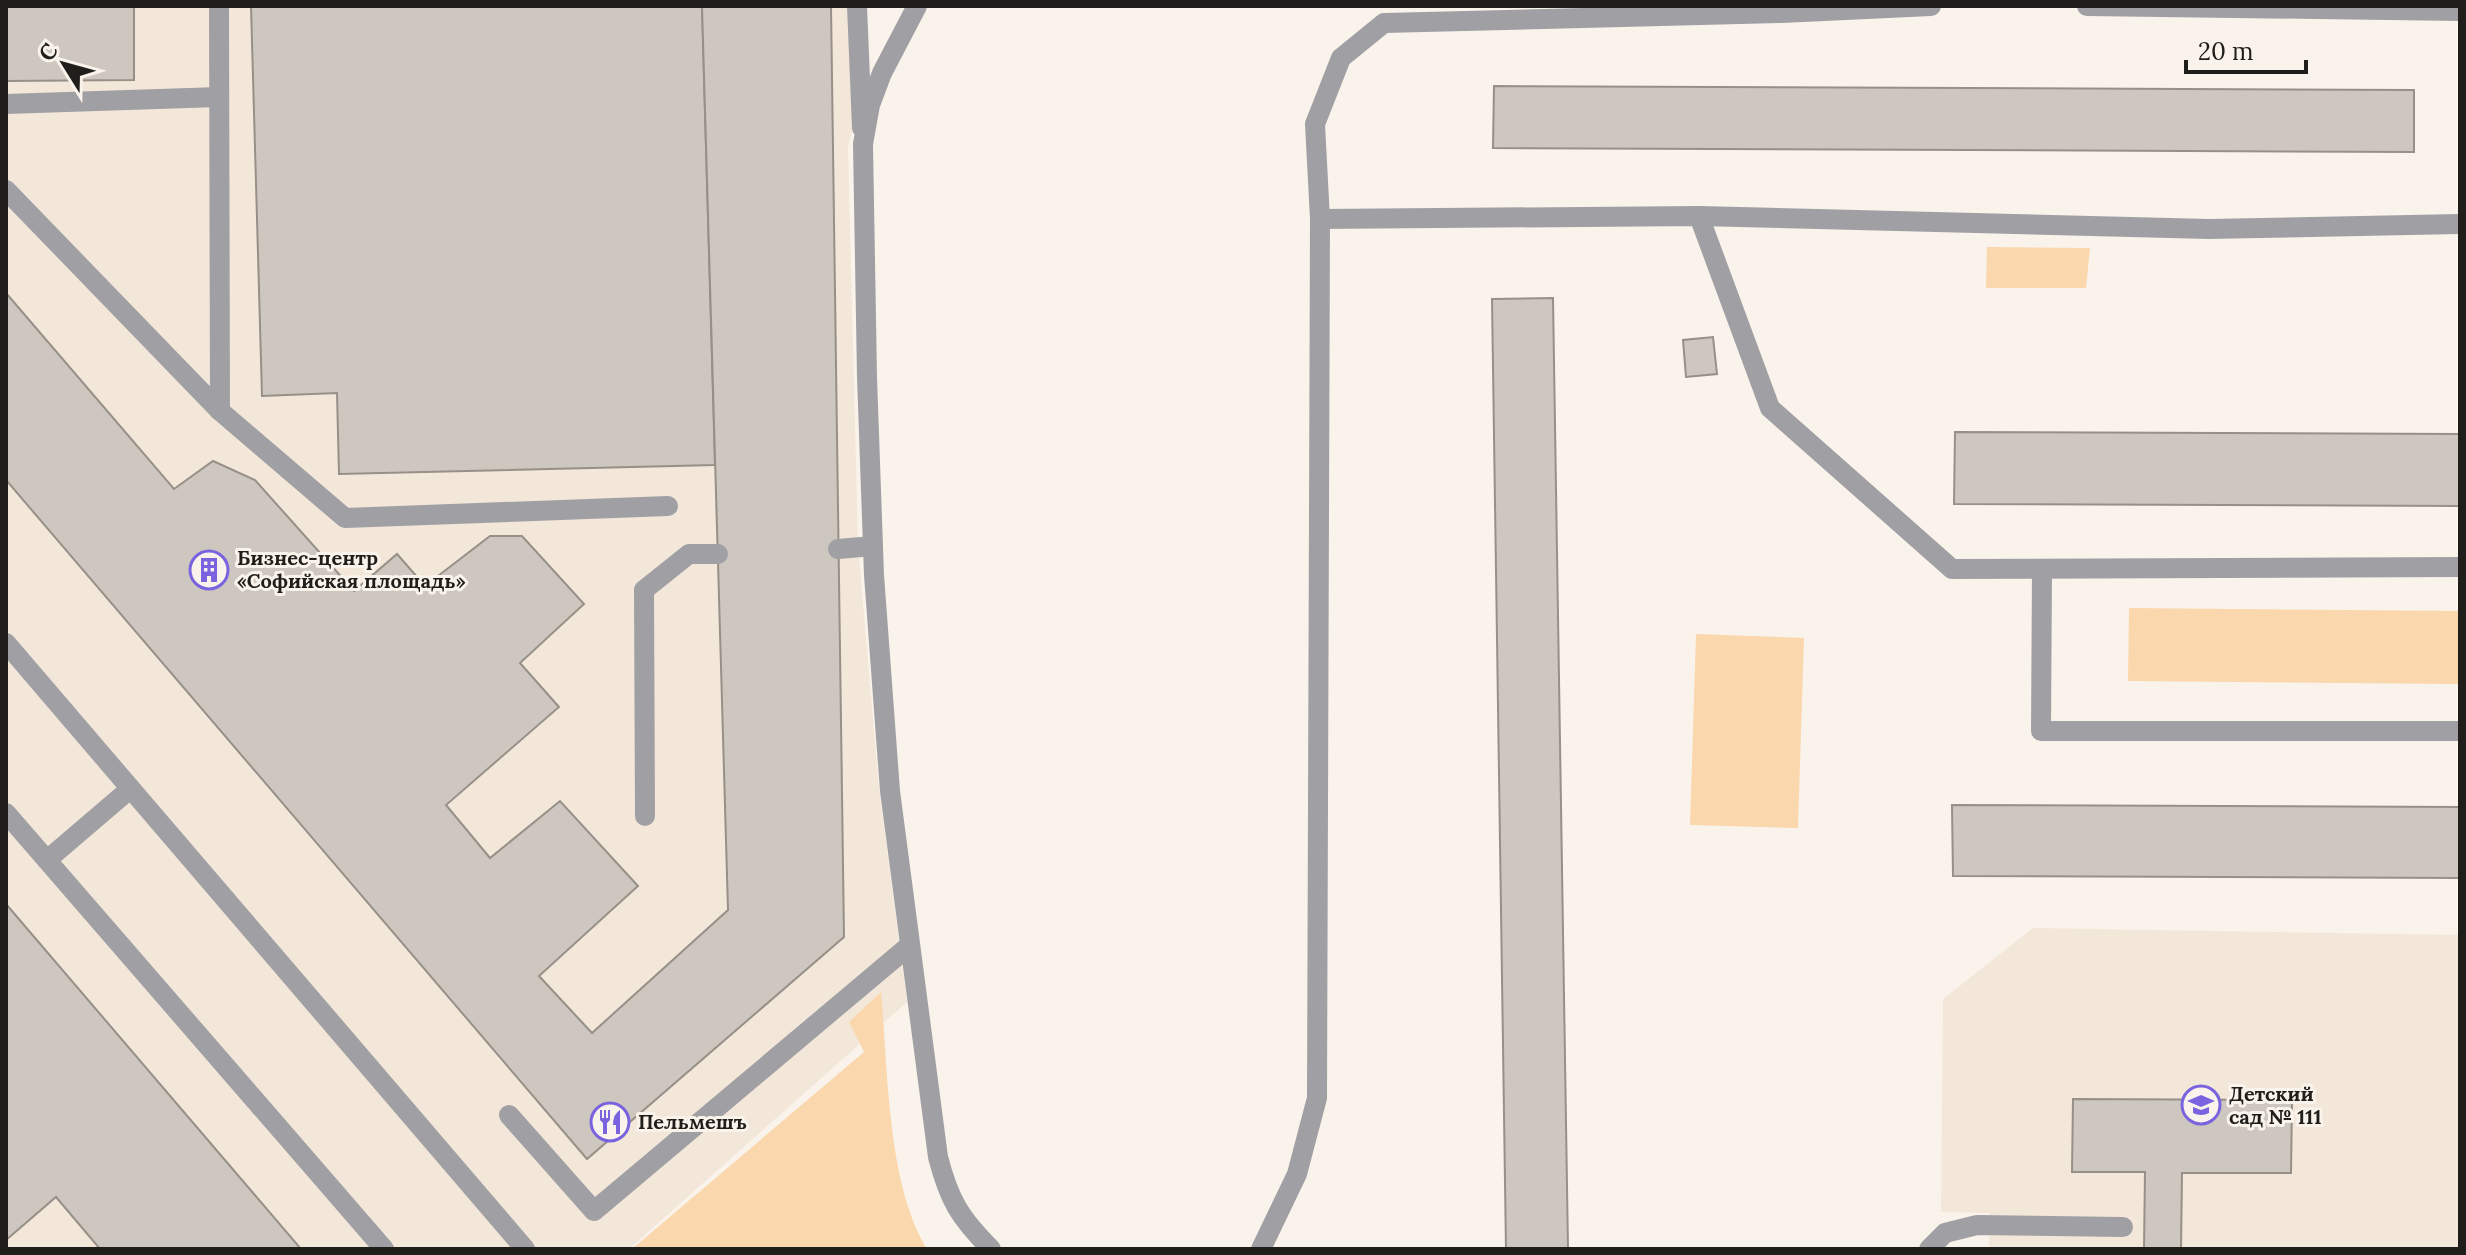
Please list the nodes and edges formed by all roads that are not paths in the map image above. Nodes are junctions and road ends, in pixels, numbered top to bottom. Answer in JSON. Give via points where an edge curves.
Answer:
{"nodes":[{"id":1,"x":219,"y":6,"type":"edge"},
{"id":2,"x":857,"y":6,"type":"edge"},
{"id":3,"x":917,"y":6,"type":"edge"},
{"id":4,"x":1931,"y":6,"type":"edge"},
{"id":5,"x":2087,"y":6,"type":"edge"},
{"id":6,"x":2318,"y":8,"type":"edge"},
{"id":7,"x":1782,"y":9,"type":"edge"},
{"id":8,"x":2460,"y":11,"type":"edge"},
{"id":9,"x":219,"y":97,"type":"junction"},
{"id":10,"x":6,"y":104,"type":"edge"},
{"id":11,"x":863,"y":144,"type":"junction"},
{"id":12,"x":6,"y":190,"type":"edge"},
{"id":13,"x":1699,"y":216,"type":"junction"},
{"id":14,"x":1320,"y":219,"type":"junction"},
{"id":15,"x":2460,"y":224,"type":"edge"},
{"id":16,"x":220,"y":411,"type":"junction"},
{"id":17,"x":668,"y":506,"type":"dead end"},
{"id":18,"x":873,"y":546,"type":"junction"},
{"id":19,"x":838,"y":549,"type":"dead end"},
{"id":20,"x":718,"y":554,"type":"dead end"},
{"id":21,"x":2460,"y":567,"type":"edge"},
{"id":22,"x":2042,"y":569,"type":"junction"},
{"id":23,"x":6,"y":643,"type":"edge"},
{"id":24,"x":2460,"y":731,"type":"edge"},
{"id":25,"x":130,"y":789,"type":"junction"},
{"id":26,"x":6,"y":813,"type":"edge"},
{"id":27,"x":645,"y":816,"type":"dead end"},
{"id":28,"x":47,"y":860,"type":"junction"},
{"id":29,"x":909,"y":946,"type":"junction"},
{"id":30,"x":509,"y":1115,"type":"dead end"},
{"id":31,"x":2123,"y":1227,"type":"dead end"},
{"id":32,"x":384,"y":1249,"type":"edge"},
{"id":33,"x":525,"y":1249,"type":"edge"},
{"id":34,"x":991,"y":1249,"type":"edge"},
{"id":35,"x":1261,"y":1249,"type":"edge"},
{"id":36,"x":1929,"y":1249,"type":"edge"}],
"edges":[{"from":1,"to":9,"type":"street"},
{"from":2,"to":11,"type":"street"},
{"from":3,"to":11,"type":"street","via":[[882,73]]},
{"from":4,"to":7,"type":"street"},
{"from":5,"to":6,"type":"street"},
{"from":6,"to":8,"type":"street"},
{"from":7,"to":14,"type":"street","via":[[1384,23],[1341,58],[1315,124]]},
{"from":9,"to":10,"type":"street"},
{"from":9,"to":16,"type":"street"},
{"from":11,"to":18,"type":"street"},
{"from":12,"to":16,"type":"street"},
{"from":13,"to":14,"type":"street"},
{"from":13,"to":15,"type":"street","via":[[2209,229]]},
{"from":13,"to":22,"type":"street","via":[[1770,408],[1952,569]]},
{"from":14,"to":35,"type":"street","via":[[1317,1098],[1297,1174]]},
{"from":16,"to":17,"type":"street","via":[[345,518]]},
{"from":18,"to":19,"type":"street"},
{"from":18,"to":29,"type":"street","via":[[890,791]]},
{"from":20,"to":27,"type":"street","via":[[689,554],[644,590]]},
{"from":21,"to":22,"type":"street"},
{"from":22,"to":24,"type":"street","via":[[2041,731]]},
{"from":23,"to":25,"type":"street"},
{"from":25,"to":28,"type":"street"},
{"from":25,"to":33,"type":"street"},
{"from":26,"to":28,"type":"street"},
{"from":28,"to":32,"type":"street"},
{"from":29,"to":30,"type":"street","via":[[594,1211]]},
{"from":29,"to":34,"type":"street","via":[[946,1189],[957,1211]]},
{"from":31,"to":36,"type":"street","via":[[1977,1225],[1945,1233]]}]}
